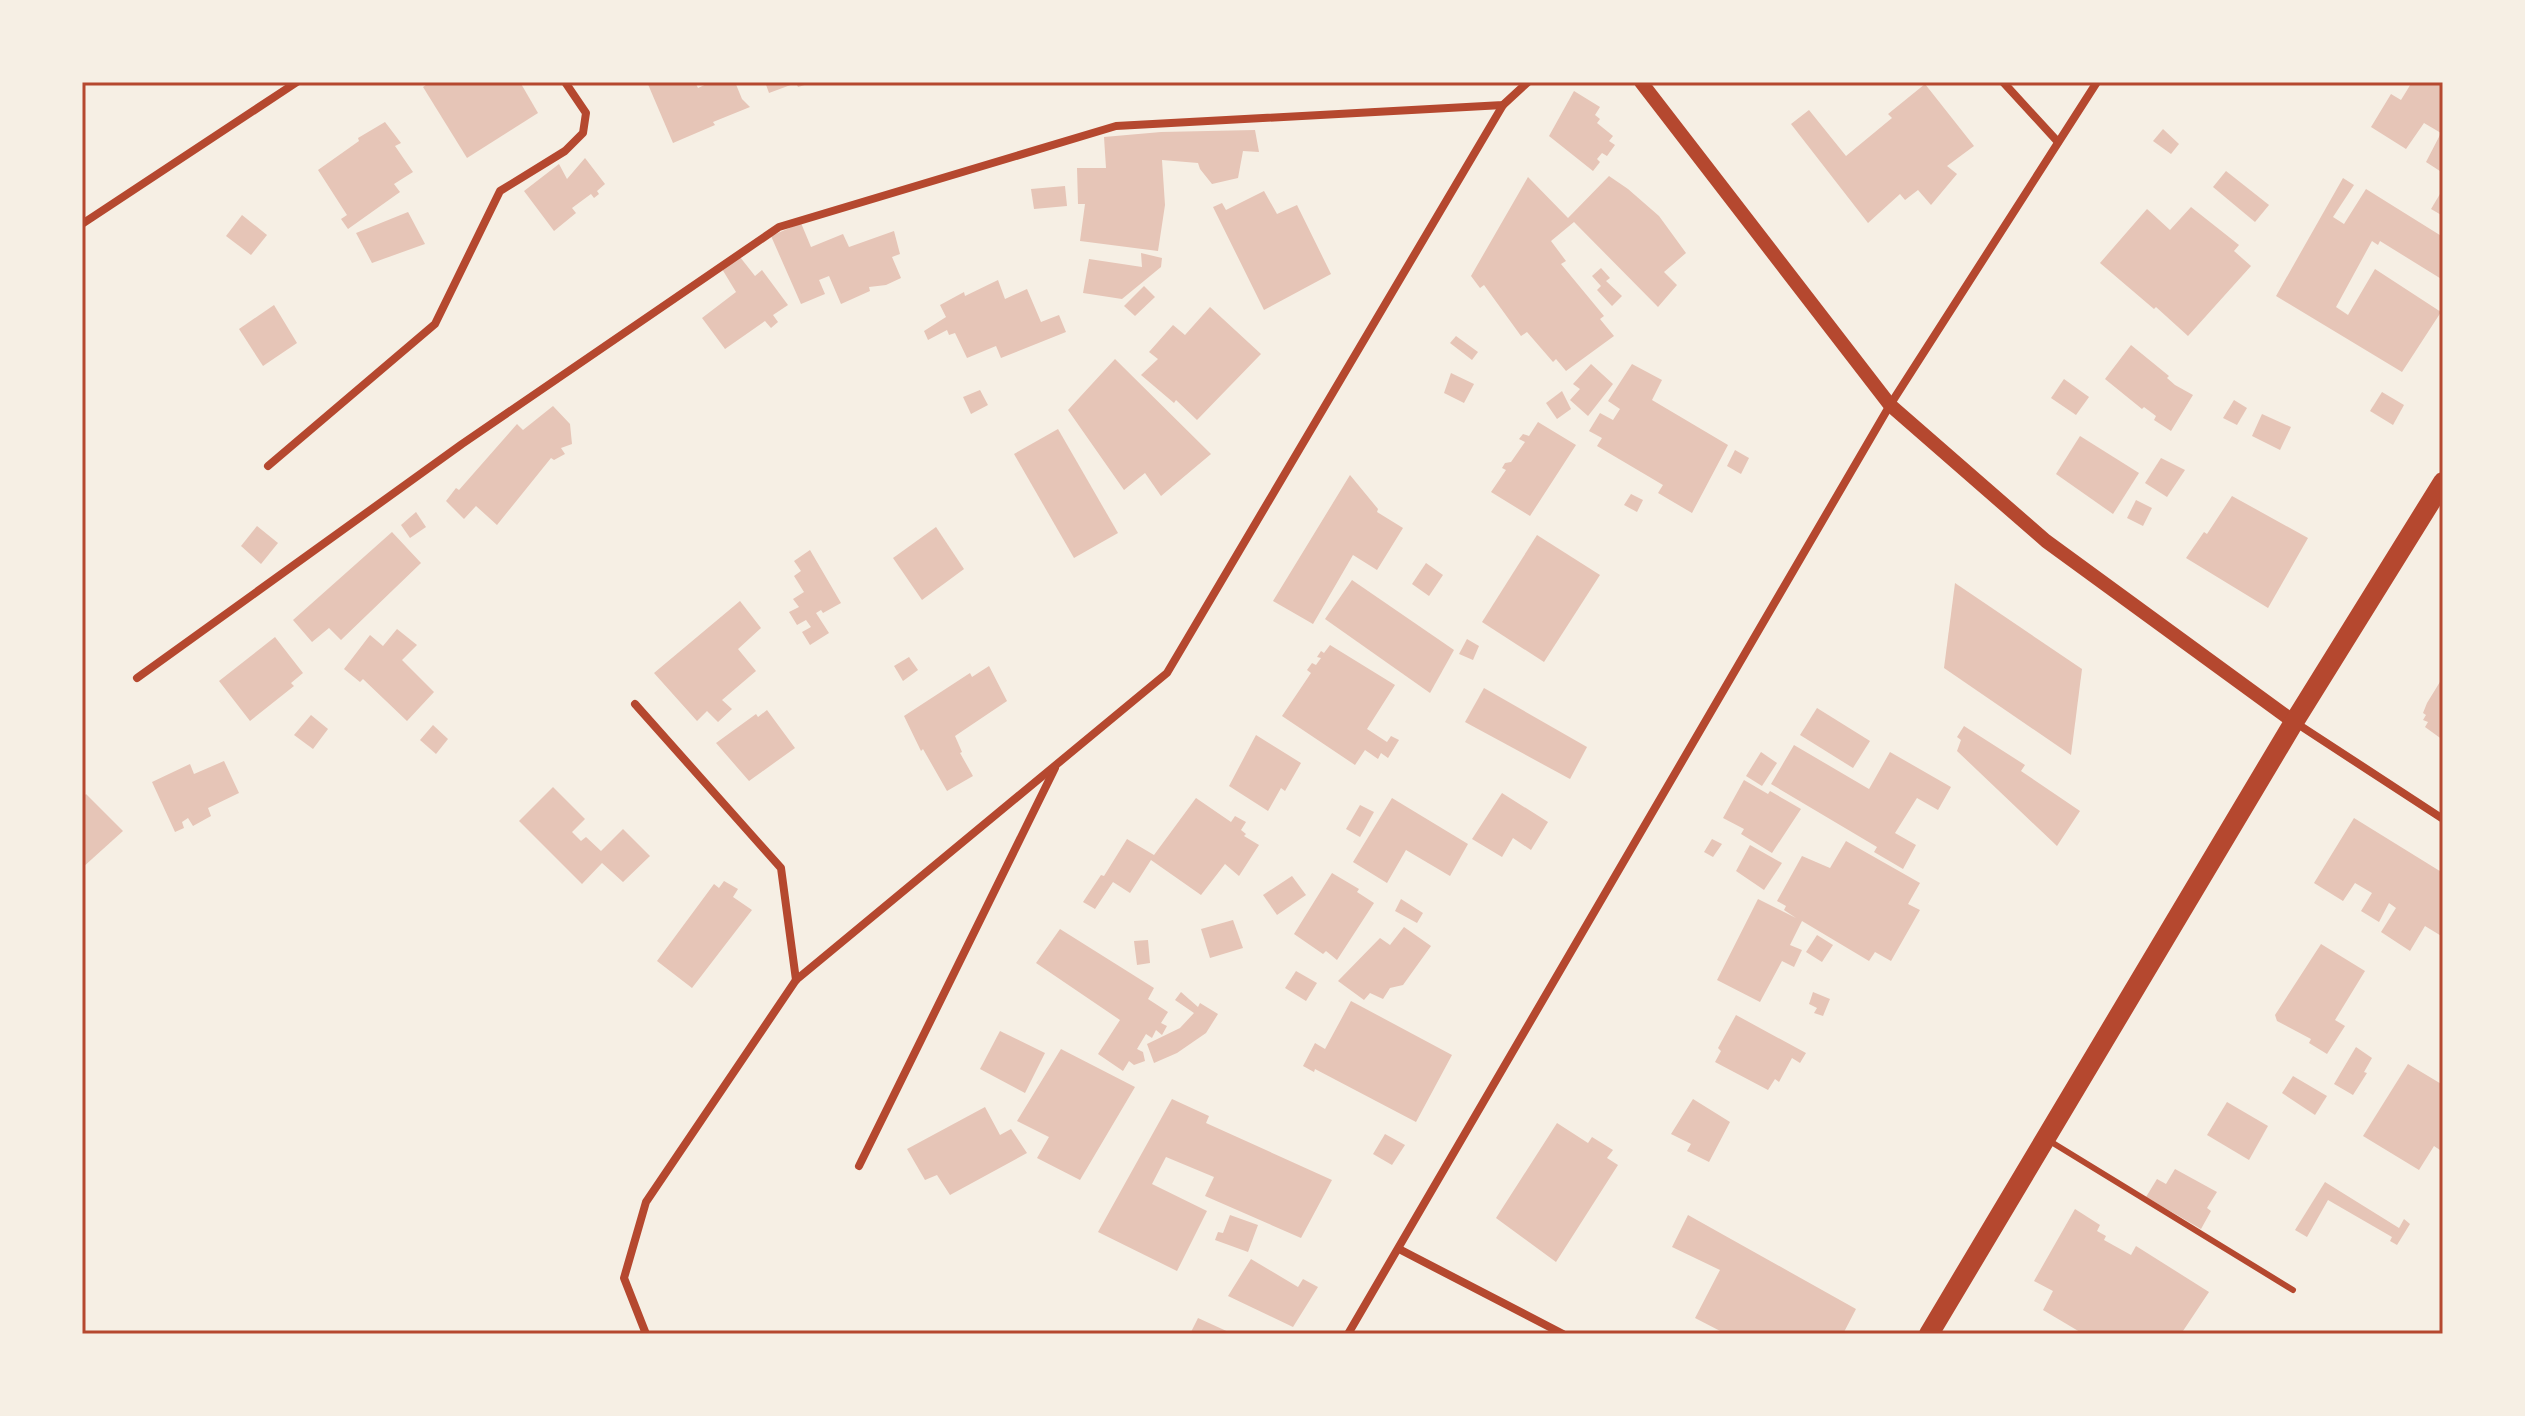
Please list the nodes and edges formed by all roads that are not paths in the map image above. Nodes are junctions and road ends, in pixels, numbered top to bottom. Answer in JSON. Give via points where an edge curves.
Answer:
{"nodes":[{"id":1,"x":297,"y":82,"type":"edge"},
{"id":2,"x":565,"y":82,"type":"edge"},
{"id":3,"x":1528,"y":82,"type":"edge"},
{"id":4,"x":1641,"y":82,"type":"edge"},
{"id":5,"x":2003,"y":82,"type":"edge"},
{"id":6,"x":2097,"y":82,"type":"edge"},
{"id":7,"x":1503,"y":105,"type":"junction"},
{"id":8,"x":2058,"y":142,"type":"junction"},
{"id":9,"x":82,"y":224,"type":"edge"},
{"id":10,"x":1890,"y":405,"type":"junction"},
{"id":11,"x":268,"y":466,"type":"dead end"},
{"id":12,"x":2443,"y":482,"type":"edge"},
{"id":13,"x":137,"y":678,"type":"dead end"},
{"id":14,"x":635,"y":704,"type":"dead end"},
{"id":15,"x":2294,"y":722,"type":"junction"},
{"id":16,"x":1057,"y":764,"type":"junction"},
{"id":17,"x":2443,"y":819,"type":"edge"},
{"id":18,"x":796,"y":980,"type":"junction"},
{"id":19,"x":2045,"y":1138,"type":"junction"},
{"id":20,"x":859,"y":1166,"type":"dead end"},
{"id":21,"x":1399,"y":1249,"type":"junction"},
{"id":22,"x":2293,"y":1290,"type":"dead end"},
{"id":23,"x":646,"y":1334,"type":"edge"},
{"id":24,"x":1348,"y":1334,"type":"edge"},
{"id":25,"x":1563,"y":1334,"type":"edge"},
{"id":26,"x":1929,"y":1334,"type":"edge"}],
"edges":[{"from":1,"to":9,"type":"street"},
{"from":2,"to":11,"type":"street","via":[[586,113],[583,133],[565,151],[500,191],[435,324]]},
{"from":3,"to":7,"type":"street"},
{"from":4,"to":10,"type":"street"},
{"from":5,"to":8,"type":"street"},
{"from":6,"to":8,"type":"street"},
{"from":7,"to":13,"type":"street","via":[[1116,126],[779,227],[462,444]]},
{"from":7,"to":16,"type":"street","via":[[1167,673]]},
{"from":8,"to":10,"type":"street"},
{"from":10,"to":15,"type":"street","via":[[2046,541]]},
{"from":10,"to":21,"type":"street"},
{"from":12,"to":15,"type":"main road"},
{"from":14,"to":18,"type":"street","via":[[781,868]]},
{"from":15,"to":17,"type":"street"},
{"from":15,"to":19,"type":"main road"},
{"from":16,"to":18,"type":"street"},
{"from":16,"to":20,"type":"street"},
{"from":18,"to":23,"type":"street","via":[[646,1202],[624,1278]]},
{"from":19,"to":22,"type":"lane"},
{"from":19,"to":26,"type":"main road"},
{"from":21,"to":24,"type":"street"},
{"from":21,"to":25,"type":"street"}]}
